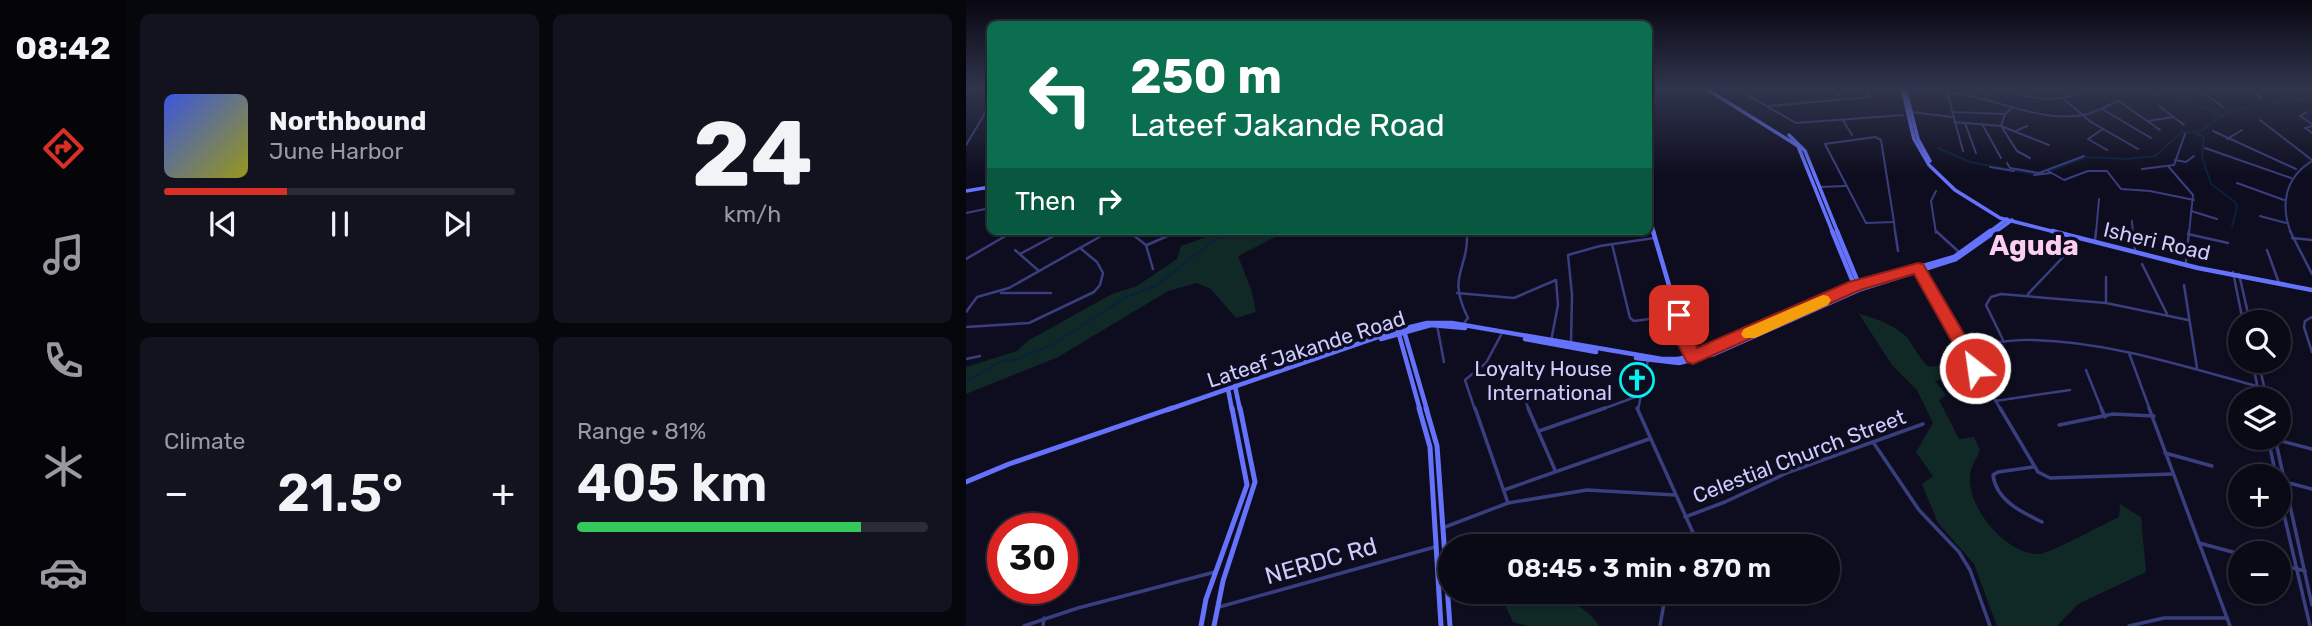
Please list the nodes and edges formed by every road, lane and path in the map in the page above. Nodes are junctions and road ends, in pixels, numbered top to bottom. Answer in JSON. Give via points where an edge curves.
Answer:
{"nodes":[{"id":1,"x":983,"y":117,"type":"edge"},
{"id":2,"x":1754,"y":117,"type":"edge"},
{"id":3,"x":1786,"y":117,"type":"edge"},
{"id":4,"x":1876,"y":117,"type":"edge"},
{"id":5,"x":1910,"y":117,"type":"edge"},
{"id":6,"x":1913,"y":117,"type":"edge"},
{"id":7,"x":1952,"y":117,"type":"edge"},
{"id":8,"x":2004,"y":117,"type":"edge"},
{"id":9,"x":2085,"y":117,"type":"edge"},
{"id":10,"x":2116,"y":117,"type":"edge"},
{"id":11,"x":2142,"y":117,"type":"edge"},
{"id":12,"x":2173,"y":117,"type":"edge"},
{"id":13,"x":2174,"y":117,"type":"edge"},
{"id":14,"x":1843,"y":120,"type":"junction"},
{"id":15,"x":2260,"y":120,"type":"dead end"},
{"id":16,"x":2148,"y":121,"type":"junction"},
{"id":17,"x":1954,"y":122,"type":"junction"},
{"id":18,"x":1965,"y":122,"type":"junction"},
{"id":19,"x":1982,"y":124,"type":"junction"},
{"id":20,"x":2183,"y":125,"type":"dead end"},
{"id":21,"x":2312,"y":125,"type":"edge"},
{"id":22,"x":2001,"y":126,"type":"junction"},
{"id":23,"x":2027,"y":126,"type":"dead end"},
{"id":24,"x":2103,"y":130,"type":"junction"},
{"id":25,"x":2160,"y":130,"type":"dead end"},
{"id":26,"x":2242,"y":130,"type":"dead end"},
{"id":27,"x":2016,"y":131,"type":"junction"},
{"id":28,"x":2213,"y":131,"type":"dead end"},
{"id":29,"x":2185,"y":134,"type":"dead end"},
{"id":30,"x":2312,"y":134,"type":"edge"},
{"id":31,"x":966,"y":135,"type":"edge"},
{"id":32,"x":972,"y":135,"type":"junction"},
{"id":33,"x":1852,"y":135,"type":"dead end"},
{"id":34,"x":2151,"y":138,"type":"dead end"},
{"id":35,"x":2227,"y":139,"type":"junction"},
{"id":36,"x":966,"y":145,"type":"edge"},
{"id":37,"x":2049,"y":145,"type":"dead end"},
{"id":38,"x":2205,"y":148,"type":"dead end"},
{"id":39,"x":2138,"y":149,"type":"dead end"},
{"id":40,"x":2107,"y":150,"type":"dead end"},
{"id":41,"x":1963,"y":151,"type":"dead end"},
{"id":42,"x":1976,"y":153,"type":"dead end"},
{"id":43,"x":2084,"y":156,"type":"dead end"},
{"id":44,"x":2194,"y":156,"type":"dead end"},
{"id":45,"x":2001,"y":158,"type":"dead end"},
{"id":46,"x":2030,"y":158,"type":"dead end"},
{"id":47,"x":2175,"y":160,"type":"junction"},
{"id":48,"x":2312,"y":160,"type":"edge"},
{"id":49,"x":2007,"y":163,"type":"dead end"},
{"id":50,"x":1809,"y":166,"type":"junction"},
{"id":51,"x":2168,"y":166,"type":"junction"},
{"id":52,"x":1990,"y":167,"type":"dead end"},
{"id":53,"x":2141,"y":169,"type":"dead end"},
{"id":54,"x":2297,"y":170,"type":"junction"},
{"id":55,"x":2050,"y":172,"type":"junction"},
{"id":56,"x":2291,"y":178,"type":"junction"},
{"id":57,"x":2238,"y":183,"type":"dead end"},
{"id":58,"x":1845,"y":186,"type":"junction"},
{"id":59,"x":1819,"y":187,"type":"junction"},
{"id":60,"x":987,"y":188,"type":"edge"},
{"id":61,"x":966,"y":191,"type":"edge"},
{"id":62,"x":1936,"y":191,"type":"dead end"},
{"id":63,"x":2099,"y":199,"type":"dead end"},
{"id":64,"x":2194,"y":200,"type":"junction"},
{"id":65,"x":2284,"y":200,"type":"junction"},
{"id":66,"x":987,"y":209,"type":"edge"},
{"id":67,"x":2191,"y":211,"type":"junction"},
{"id":68,"x":966,"y":213,"type":"edge"},
{"id":69,"x":2260,"y":216,"type":"dead end"},
{"id":70,"x":2217,"y":219,"type":"dead end"},
{"id":71,"x":2009,"y":220,"type":"junction"},
{"id":72,"x":2132,"y":221,"type":"dead end"},
{"id":73,"x":1894,"y":222,"type":"junction"},
{"id":74,"x":2286,"y":223,"type":"junction"},
{"id":75,"x":1652,"y":224,"type":"edge"},
{"id":76,"x":2025,"y":226,"type":"junction"},
{"id":77,"x":1995,"y":233,"type":"junction"},
{"id":78,"x":2188,"y":234,"type":"junction"},
{"id":79,"x":1007,"y":235,"type":"edge"},
{"id":80,"x":1056,"y":235,"type":"edge"},
{"id":81,"x":1103,"y":235,"type":"edge"},
{"id":82,"x":1133,"y":235,"type":"edge"},
{"id":83,"x":1170,"y":235,"type":"edge"},
{"id":84,"x":1468,"y":235,"type":"edge"},
{"id":85,"x":1657,"y":238,"type":"junction"},
{"id":86,"x":2074,"y":238,"type":"junction"},
{"id":87,"x":2292,"y":238,"type":"junction"},
{"id":88,"x":2095,"y":240,"type":"junction"},
{"id":89,"x":2312,"y":240,"type":"edge"},
{"id":90,"x":2228,"y":243,"type":"dead end"},
{"id":91,"x":1612,"y":244,"type":"junction"},
{"id":92,"x":1146,"y":245,"type":"junction"},
{"id":93,"x":1080,"y":248,"type":"junction"},
{"id":94,"x":1015,"y":250,"type":"dead end"},
{"id":95,"x":2135,"y":250,"type":"junction"},
{"id":96,"x":2267,"y":250,"type":"dead end"},
{"id":97,"x":1898,"y":251,"type":"dead end"},
{"id":98,"x":1960,"y":253,"type":"junction"},
{"id":99,"x":1020,"y":254,"type":"junction"},
{"id":100,"x":966,"y":259,"type":"edge"},
{"id":101,"x":2186,"y":262,"type":"junction"},
{"id":102,"x":2142,"y":264,"type":"dead end"},
{"id":103,"x":1153,"y":269,"type":"dead end"},
{"id":104,"x":1919,"y":270,"type":"junction"},
{"id":105,"x":1039,"y":271,"type":"junction"},
{"id":106,"x":2311,"y":271,"type":"edge"},
{"id":107,"x":2233,"y":274,"type":"junction"},
{"id":108,"x":2239,"y":275,"type":"junction"},
{"id":109,"x":2106,"y":278,"type":"dead end"},
{"id":110,"x":1855,"y":279,"type":"junction"},
{"id":111,"x":1866,"y":283,"type":"junction"},
{"id":112,"x":2279,"y":283,"type":"junction"},
{"id":113,"x":2185,"y":285,"type":"dead end"},
{"id":114,"x":1858,"y":288,"type":"junction"},
{"id":115,"x":2312,"y":288,"type":"edge"},
{"id":116,"x":998,"y":293,"type":"junction"},
{"id":117,"x":1051,"y":293,"type":"dead end"},
{"id":118,"x":1457,"y":293,"type":"junction"},
{"id":119,"x":2027,"y":295,"type":"junction"},
{"id":120,"x":2238,"y":297,"type":"junction"},
{"id":121,"x":2245,"y":299,"type":"junction"},
{"id":122,"x":2106,"y":303,"type":"junction"},
{"id":123,"x":2241,"y":310,"type":"edge"},
{"id":124,"x":2247,"y":310,"type":"edge"},
{"id":125,"x":966,"y":312,"type":"edge"},
{"id":126,"x":2167,"y":314,"type":"junction"},
{"id":127,"x":1679,"y":315,"type":"junction"},
{"id":128,"x":2312,"y":317,"type":"edge"},
{"id":129,"x":2188,"y":320,"type":"junction"},
{"id":130,"x":1437,"y":325,"type":"junction"},
{"id":131,"x":1462,"y":325,"type":"junction"},
{"id":132,"x":966,"y":327,"type":"edge"},
{"id":133,"x":1401,"y":331,"type":"junction"},
{"id":134,"x":1501,"y":335,"type":"junction"},
{"id":135,"x":1551,"y":341,"type":"junction"},
{"id":136,"x":2004,"y":342,"type":"junction"},
{"id":137,"x":1686,"y":343,"type":"junction"},
{"id":138,"x":1571,"y":344,"type":"junction"},
{"id":139,"x":1964,"y":348,"type":"junction"},
{"id":140,"x":2312,"y":352,"type":"edge"},
{"id":141,"x":2129,"y":353,"type":"junction"},
{"id":142,"x":979,"y":356,"type":"dead end"},
{"id":143,"x":966,"y":359,"type":"edge"},
{"id":144,"x":1648,"y":359,"type":"junction"},
{"id":145,"x":1694,"y":359,"type":"junction"},
{"id":146,"x":1685,"y":360,"type":"junction"},
{"id":147,"x":1444,"y":362,"type":"dead end"},
{"id":148,"x":2087,"y":370,"type":"dead end"},
{"id":149,"x":2197,"y":370,"type":"junction"},
{"id":150,"x":2255,"y":373,"type":"edge"},
{"id":151,"x":1414,"y":375,"type":"junction"},
{"id":152,"x":2258,"y":386,"type":"junction"},
{"id":153,"x":1235,"y":387,"type":"junction"},
{"id":154,"x":2261,"y":387,"type":"edge"},
{"id":155,"x":1228,"y":390,"type":"junction"},
{"id":156,"x":2070,"y":390,"type":"dead end"},
{"id":157,"x":1638,"y":396,"type":"junction"},
{"id":158,"x":1525,"y":400,"type":"dead end"},
{"id":159,"x":1995,"y":401,"type":"junction"},
{"id":160,"x":1240,"y":406,"type":"junction"},
{"id":161,"x":1232,"y":409,"type":"junction"},
{"id":162,"x":2154,"y":416,"type":"junction"},
{"id":163,"x":2105,"y":417,"type":"junction"},
{"id":164,"x":1923,"y":424,"type":"dead end"},
{"id":165,"x":2059,"y":425,"type":"dead end"},
{"id":166,"x":1539,"y":431,"type":"junction"},
{"id":167,"x":1650,"y":438,"type":"junction"},
{"id":168,"x":1873,"y":442,"type":"junction"},
{"id":169,"x":2291,"y":443,"type":"edge"},
{"id":170,"x":2312,"y":449,"type":"edge"},
{"id":171,"x":2165,"y":453,"type":"junction"},
{"id":172,"x":2212,"y":466,"type":"dead end"},
{"id":173,"x":2033,"y":467,"type":"junction"},
{"id":174,"x":1555,"y":470,"type":"junction"},
{"id":175,"x":2173,"y":474,"type":"junction"},
{"id":176,"x":966,"y":482,"type":"edge"},
{"id":177,"x":2291,"y":484,"type":"edge"},
{"id":178,"x":2312,"y":489,"type":"edge"},
{"id":179,"x":1504,"y":490,"type":"junction"},
{"id":180,"x":1440,"y":492,"type":"junction"},
{"id":181,"x":1433,"y":494,"type":"junction"},
{"id":182,"x":1675,"y":495,"type":"junction"},
{"id":183,"x":1508,"y":502,"type":"junction"},
{"id":184,"x":2291,"y":509,"type":"edge"},
{"id":185,"x":1685,"y":517,"type":"junction"},
{"id":186,"x":2042,"y":522,"type":"dead end"},
{"id":187,"x":2287,"y":527,"type":"edge"},
{"id":188,"x":1442,"y":528,"type":"junction"},
{"id":189,"x":1443,"y":534,"type":"edge"},
{"id":190,"x":1693,"y":534,"type":"edge"},
{"id":191,"x":2199,"y":543,"type":"junction"},
{"id":192,"x":1435,"y":547,"type":"junction"},
{"id":193,"x":2228,"y":551,"type":"edge"},
{"id":194,"x":2291,"y":568,"type":"edge"},
{"id":195,"x":2296,"y":569,"type":"junction"},
{"id":196,"x":1215,"y":572,"type":"junction"},
{"id":197,"x":2305,"y":572,"type":"junction"},
{"id":198,"x":1449,"y":604,"type":"edge"},
{"id":199,"x":1664,"y":604,"type":"edge"},
{"id":200,"x":2312,"y":605,"type":"edge"},
{"id":201,"x":1216,"y":608,"type":"junction"},
{"id":202,"x":1044,"y":618,"type":"junction"},
{"id":203,"x":2227,"y":618,"type":"junction"},
{"id":204,"x":1024,"y":626,"type":"edge"},
{"id":205,"x":1043,"y":626,"type":"edge"},
{"id":206,"x":1201,"y":626,"type":"edge"},
{"id":207,"x":1214,"y":626,"type":"edge"},
{"id":208,"x":1441,"y":626,"type":"edge"},
{"id":209,"x":1450,"y":626,"type":"edge"},
{"id":210,"x":1660,"y":626,"type":"edge"},
{"id":211,"x":1990,"y":626,"type":"edge"},
{"id":212,"x":2129,"y":626,"type":"edge"},
{"id":213,"x":2230,"y":626,"type":"edge"},
{"id":214,"x":2310,"y":626,"type":"edge"}],
"edges":[{"from":1,"to":32,"type":"street"},
{"from":2,"to":50,"type":"main road","via":[[1795,143]]},
{"from":3,"to":14,"type":"street","via":[[1796,123]]},
{"from":4,"to":14,"type":"street"},
{"from":5,"to":71,"type":"main road","name":"Isheri Road","via":[[1914,139],[1929,165],[1955,190]]},
{"from":6,"to":71,"type":"main road","name":"Isheri Road","via":[[1918,139],[1935,168],[1965,194]]},
{"from":7,"to":17,"type":"street"},
{"from":8,"to":22,"type":"street"},
{"from":9,"to":24,"type":"street"},
{"from":10,"to":34,"type":"street"},
{"from":11,"to":16,"type":"street"},
{"from":12,"to":16,"type":"street"},
{"from":13,"to":20,"type":"street"},
{"from":14,"to":33,"type":"street"},
{"from":15,"to":48,"type":"street"},
{"from":16,"to":25,"type":"street"},
{"from":17,"to":18,"type":"street"},
{"from":17,"to":41,"type":"street"},
{"from":18,"to":19,"type":"street"},
{"from":18,"to":42,"type":"street"},
{"from":19,"to":22,"type":"street"},
{"from":19,"to":45,"type":"street"},
{"from":21,"to":30,"type":"street","via":[[2305,128]]},
{"from":22,"to":27,"type":"street"},
{"from":22,"to":46,"type":"street","via":[[2017,151]]},
{"from":23,"to":27,"type":"street"},
{"from":24,"to":39,"type":"street"},
{"from":24,"to":40,"type":"street","via":[[2088,139]]},
{"from":26,"to":35,"type":"street"},
{"from":27,"to":37,"type":"street"},
{"from":28,"to":35,"type":"street"},
{"from":29,"to":47,"type":"street"},
{"from":31,"to":32,"type":"street"},
{"from":32,"to":36,"type":"street"},
{"from":35,"to":54,"type":"street"},
{"from":38,"to":56,"type":"street"},
{"from":43,"to":55,"type":"street"},
{"from":44,"to":47,"type":"street","via":[[2186,162]]},
{"from":47,"to":51,"type":"street"},
{"from":48,"to":54,"type":"street"},
{"from":49,"to":55,"type":"street","via":[[2019,171]]},
{"from":50,"to":59,"type":"main road"},
{"from":50,"to":114,"type":"main road"},
{"from":51,"to":53,"type":"street"},
{"from":51,"to":64,"type":"street"},
{"from":52,"to":55,"type":"street","via":[[2037,176]]},
{"from":54,"to":56,"type":"street"},
{"from":55,"to":64,"type":"street","via":[[2064,180],[2088,171],[2107,172],[2119,188]]},
{"from":56,"to":65,"type":"street"},
{"from":57,"to":65,"type":"street"},
{"from":58,"to":59,"type":"street"},
{"from":58,"to":73,"type":"street","via":[[1868,225]]},
{"from":58,"to":73,"type":"street","via":[[1825,144],[1880,139]]},
{"from":59,"to":110,"type":"main road"},
{"from":60,"to":61,"type":"main road"},
{"from":62,"to":98,"type":"street","via":[[1931,201],[1936,233]]},
{"from":63,"to":88,"type":"street"},
{"from":64,"to":67,"type":"street"},
{"from":65,"to":74,"type":"street"},
{"from":66,"to":68,"type":"street"},
{"from":67,"to":70,"type":"street"},
{"from":67,"to":78,"type":"street"},
{"from":69,"to":74,"type":"street"},
{"from":71,"to":76,"type":"main road","name":"Isheri Road"},
{"from":71,"to":77,"type":"main road","name":"Lateef Jakande Road"},
{"from":71,"to":88,"type":"main road","name":"Isheri Road"},
{"from":71,"to":98,"type":"main road","name":"Lateef Jakande Road"},
{"from":72,"to":95,"type":"street"},
{"from":73,"to":97,"type":"street"},
{"from":74,"to":87,"type":"street"},
{"from":75,"to":85,"type":"main road"},
{"from":76,"to":77,"type":"main road","via":[[2012,225]]},
{"from":76,"to":86,"type":"main road","name":"Isheri Road"},
{"from":77,"to":104,"type":"main road","name":"Lateef Jakande Road","via":[[1956,259]]},
{"from":78,"to":90,"type":"street"},
{"from":78,"to":101,"type":"street"},
{"from":79,"to":100,"type":"street"},
{"from":80,"to":99,"type":"street"},
{"from":81,"to":93,"type":"street"},
{"from":82,"to":92,"type":"street"},
{"from":83,"to":92,"type":"street"},
{"from":84,"to":118,"type":"street"},
{"from":85,"to":91,"type":"street"},
{"from":85,"to":127,"type":"main road"},
{"from":86,"to":107,"type":"main road","name":"Isheri Road"},
{"from":86,"to":119,"type":"street"},
{"from":87,"to":89,"type":"street"},
{"from":87,"to":106,"type":"street"},
{"from":88,"to":95,"type":"main road","name":"Isheri Road"},
{"from":91,"to":127,"type":"street","via":[[1630,318]]},
{"from":91,"to":138,"type":"street","via":[[1568,255]]},
{"from":92,"to":103,"type":"street"},
{"from":93,"to":105,"type":"street"},
{"from":93,"to":132,"type":"street","via":[[1104,271],[1094,292],[1029,323]]},
{"from":94,"to":99,"type":"street"},
{"from":95,"to":101,"type":"main road","name":"Isheri Road"},
{"from":96,"to":112,"type":"street"},
{"from":98,"to":104,"type":"main road","name":"Lateef Jakande Road"},
{"from":99,"to":105,"type":"street"},
{"from":101,"to":107,"type":"main road","name":"Isheri Road"},
{"from":102,"to":126,"type":"street"},
{"from":104,"to":111,"type":"main road","name":"Lateef Jakande Road"},
{"from":104,"to":114,"type":"main road","name":"Lateef Jakande Road"},
{"from":104,"to":139,"type":"street"},
{"from":105,"to":116,"type":"street"},
{"from":107,"to":108,"type":"main road","name":"Isheri Road"},
{"from":107,"to":120,"type":"street"},
{"from":108,"to":112,"type":"main road","name":"Isheri Road"},
{"from":108,"to":121,"type":"street"},
{"from":109,"to":122,"type":"street"},
{"from":110,"to":111,"type":"main road"},
{"from":110,"to":114,"type":"main road"},
{"from":111,"to":114,"type":"main road","name":"Lateef Jakande Road"},
{"from":112,"to":115,"type":"main road","name":"Isheri Road"},
{"from":113,"to":129,"type":"street"},
{"from":114,"to":145,"type":"main road","name":"Lateef Jakande Road"},
{"from":116,"to":117,"type":"street"},
{"from":116,"to":125,"type":"street","via":[[977,297]]},
{"from":118,"to":131,"type":"street","via":[[1468,318]]},
{"from":118,"to":135,"type":"street","via":[[1514,298],[1556,280],[1558,305]]},
{"from":119,"to":122,"type":"street"},
{"from":119,"to":136,"type":"street","via":[[2001,294],[1987,300]]},
{"from":120,"to":121,"type":"street"},
{"from":120,"to":123,"type":"street"},
{"from":121,"to":124,"type":"street"},
{"from":122,"to":126,"type":"street"},
{"from":126,"to":129,"type":"street"},
{"from":127,"to":137,"type":"main road"},
{"from":128,"to":140,"type":"street","via":[[2304,327]]},
{"from":129,"to":149,"type":"street"},
{"from":130,"to":133,"type":"main road","name":"Lateef Jakande Road"},
{"from":130,"to":134,"type":"main road","name":"Lateef Jakande Road"},
{"from":130,"to":147,"type":"street"},
{"from":131,"to":133,"type":"main road","name":"Lateef Jakande Road","via":[[1432,322]]},
{"from":131,"to":135,"type":"main road","name":"Lateef Jakande Road"},
{"from":133,"to":151,"type":"main road"},
{"from":133,"to":153,"type":"main road","name":"Lateef Jakande Road"},
{"from":134,"to":144,"type":"main road","name":"Lateef Jakande Road"},
{"from":134,"to":179,"type":"street","via":[[1486,363],[1465,380]]},
{"from":135,"to":138,"type":"main road","name":"Lateef Jakande Road"},
{"from":136,"to":139,"type":"street"},
{"from":136,"to":141,"type":"street","via":[[2055,341]]},
{"from":137,"to":145,"type":"main road"},
{"from":137,"to":146,"type":"main road"},
{"from":138,"to":144,"type":"main road","name":"Lateef Jakande Road"},
{"from":139,"to":159,"type":"street"},
{"from":141,"to":149,"type":"street"},
{"from":141,"to":162,"type":"street"},
{"from":142,"to":143,"type":"street"},
{"from":144,"to":146,"type":"main road","name":"Lateef Jakande Road"},
{"from":144,"to":157,"type":"street"},
{"from":145,"to":146,"type":"main road","name":"Lateef Jakande Road"},
{"from":148,"to":163,"type":"street"},
{"from":149,"to":152,"type":"street"},
{"from":150,"to":152,"type":"street"},
{"from":151,"to":180,"type":"main road","via":[[1437,446]]},
{"from":151,"to":181,"type":"main road","via":[[1429,438]]},
{"from":152,"to":154,"type":"street"},
{"from":153,"to":155,"type":"main road","name":"Lateef Jakande Road"},
{"from":153,"to":160,"type":"main road"},
{"from":155,"to":161,"type":"main road"},
{"from":155,"to":176,"type":"main road","name":"Lateef Jakande Road"},
{"from":156,"to":159,"type":"street"},
{"from":157,"to":166,"type":"street"},
{"from":157,"to":167,"type":"street","via":[[1637,408]]},
{"from":158,"to":166,"type":"street"},
{"from":159,"to":173,"type":"street"},
{"from":160,"to":161,"type":"main road"},
{"from":160,"to":201,"type":"main road","via":[[1255,482]]},
{"from":161,"to":196,"type":"main road","via":[[1247,485]]},
{"from":162,"to":163,"type":"street"},
{"from":162,"to":171,"type":"street"},
{"from":163,"to":165,"type":"street"},
{"from":164,"to":168,"type":"street","name":"Celestial Church Street"},
{"from":166,"to":174,"type":"street"},
{"from":167,"to":174,"type":"street"},
{"from":167,"to":182,"type":"street"},
{"from":168,"to":185,"type":"street","name":"Celestial Church Street"},
{"from":168,"to":211,"type":"street","via":[[1919,510],[1959,552]]},
{"from":169,"to":170,"type":"street"},
{"from":171,"to":172,"type":"street"},
{"from":171,"to":175,"type":"street"},
{"from":173,"to":175,"type":"street","via":[[2050,478]]},
{"from":173,"to":186,"type":"street","via":[[1998,472],[1993,479],[2008,503]]},
{"from":174,"to":179,"type":"street"},
{"from":175,"to":191,"type":"street"},
{"from":177,"to":178,"type":"street"},
{"from":179,"to":183,"type":"street"},
{"from":180,"to":181,"type":"main road"},
{"from":180,"to":188,"type":"main road"},
{"from":181,"to":192,"type":"main road"},
{"from":182,"to":183,"type":"street","via":[[1587,490]]},
{"from":182,"to":185,"type":"street"},
{"from":183,"to":188,"type":"street"},
{"from":184,"to":197,"type":"street"},
{"from":185,"to":190,"type":"street"},
{"from":187,"to":195,"type":"street"},
{"from":188,"to":189,"type":"main road"},
{"from":191,"to":193,"type":"street"},
{"from":191,"to":203,"type":"street"},
{"from":192,"to":201,"type":"street","name":"NERDC Rd"},
{"from":192,"to":208,"type":"main road"},
{"from":194,"to":195,"type":"street"},
{"from":195,"to":197,"type":"street"},
{"from":195,"to":214,"type":"street"},
{"from":196,"to":202,"type":"street"},
{"from":196,"to":206,"type":"main road"},
{"from":197,"to":200,"type":"street"},
{"from":198,"to":209,"type":"main road"},
{"from":199,"to":210,"type":"street"},
{"from":201,"to":207,"type":"main road"},
{"from":202,"to":204,"type":"street"},
{"from":202,"to":205,"type":"street"},
{"from":203,"to":212,"type":"street","via":[[2164,618]]},
{"from":203,"to":213,"type":"street"}]}
